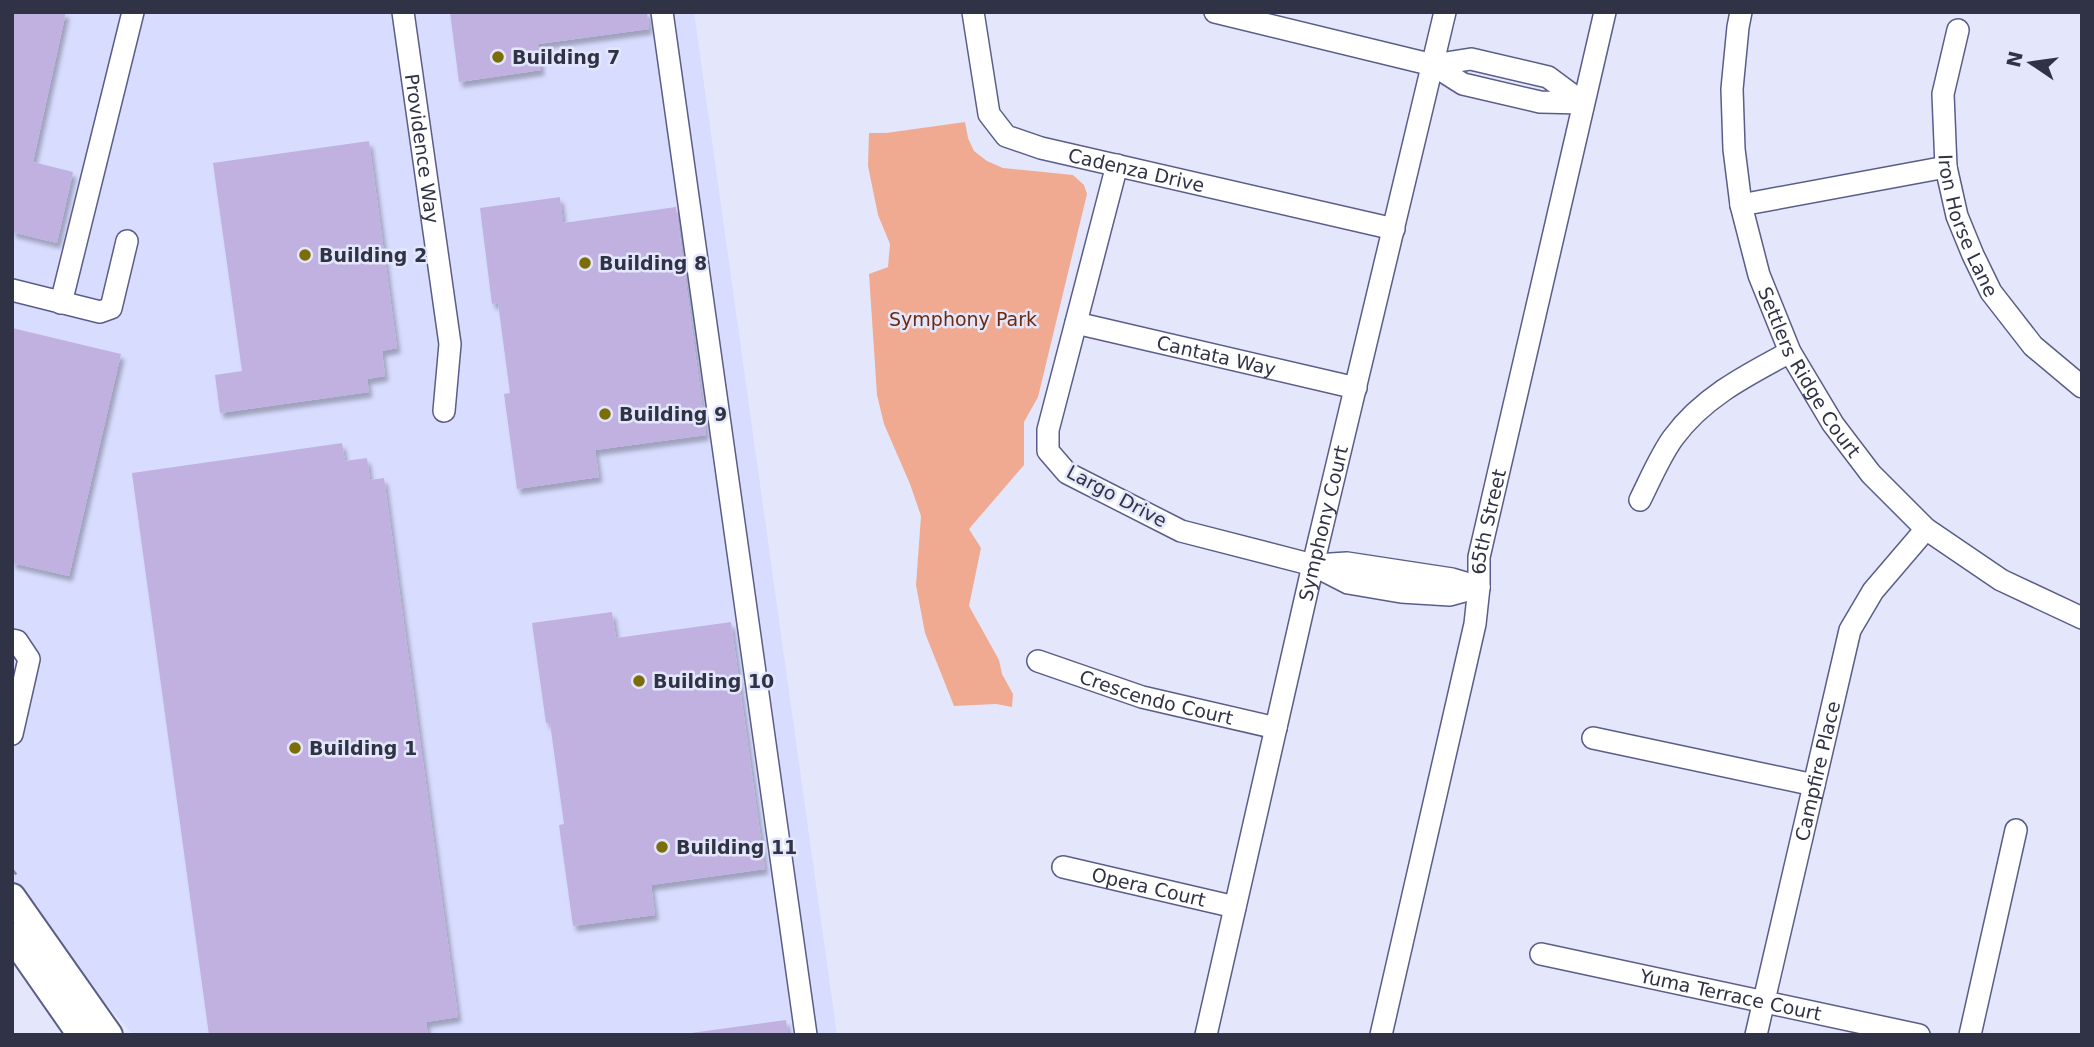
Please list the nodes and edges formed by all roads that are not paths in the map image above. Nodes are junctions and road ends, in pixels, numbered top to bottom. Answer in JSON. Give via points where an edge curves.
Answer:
{"nodes":[{"id":1,"x":133,"y":12,"type":"edge"},
{"id":2,"x":403,"y":12,"type":"edge"},
{"id":3,"x":662,"y":12,"type":"edge"},
{"id":4,"x":973,"y":12,"type":"edge"},
{"id":5,"x":1214,"y":12,"type":"edge"},
{"id":6,"x":1445,"y":12,"type":"edge"},
{"id":7,"x":1605,"y":12,"type":"edge"},
{"id":8,"x":1741,"y":12,"type":"edge"},
{"id":9,"x":1274,"y":19,"type":"edge"},
{"id":10,"x":1958,"y":30,"type":"dead end"},
{"id":11,"x":1433,"y":65,"type":"junction"},
{"id":12,"x":1583,"y":103,"type":"junction"},
{"id":13,"x":1117,"y":165,"type":"junction"},
{"id":14,"x":1946,"y":167,"type":"junction"},
{"id":15,"x":1741,"y":205,"type":"junction"},
{"id":16,"x":1394,"y":229,"type":"junction"},
{"id":17,"x":127,"y":241,"type":"dead end"},
{"id":18,"x":12,"y":290,"type":"edge"},
{"id":19,"x":61,"y":303,"type":"junction"},
{"id":20,"x":1076,"y":323,"type":"junction"},
{"id":21,"x":1790,"y":352,"type":"junction"},
{"id":22,"x":2082,"y":387,"type":"edge"},
{"id":23,"x":1356,"y":388,"type":"junction"},
{"id":24,"x":444,"y":411,"type":"dead end"},
{"id":25,"x":1640,"y":500,"type":"dead end"},
{"id":26,"x":1926,"y":529,"type":"junction"},
{"id":27,"x":1313,"y":565,"type":"junction"},
{"id":28,"x":1479,"y":587,"type":"junction"},
{"id":29,"x":2082,"y":618,"type":"edge"},
{"id":30,"x":12,"y":640,"type":"edge"},
{"id":31,"x":1038,"y":661,"type":"dead end"},
{"id":32,"x":1276,"y":728,"type":"junction"},
{"id":33,"x":12,"y":734,"type":"edge"},
{"id":34,"x":1593,"y":738,"type":"dead end"},
{"id":35,"x":1814,"y":785,"type":"junction"},
{"id":36,"x":2016,"y":830,"type":"dead end"},
{"id":37,"x":1063,"y":867,"type":"dead end"},
{"id":38,"x":12,"y":897,"type":"edge"},
{"id":39,"x":1235,"y":907,"type":"junction"},
{"id":40,"x":12,"y":936,"type":"edge"},
{"id":41,"x":1541,"y":954,"type":"dead end"},
{"id":42,"x":1763,"y":1002,"type":"junction"},
{"id":43,"x":80,"y":1035,"type":"edge"},
{"id":44,"x":110,"y":1035,"type":"edge"},
{"id":45,"x":806,"y":1035,"type":"edge"},
{"id":46,"x":1206,"y":1035,"type":"edge"},
{"id":47,"x":1381,"y":1035,"type":"edge"},
{"id":48,"x":1756,"y":1035,"type":"edge"},
{"id":49,"x":1919,"y":1035,"type":"edge"},
{"id":50,"x":1970,"y":1035,"type":"edge"}],
"edges":[{"from":1,"to":19,"type":"street"},
{"from":2,"to":24,"type":"street","name":"Providence Way","via":[[450,344]]},
{"from":3,"to":45,"type":"street"},
{"from":4,"to":13,"type":"street","name":"Cadenza Drive","via":[[989,114],[1006,136]]},
{"from":5,"to":9,"type":"street"},
{"from":6,"to":11,"type":"street","name":"Symphony Court"},
{"from":7,"to":12,"type":"street","name":"65th Street"},
{"from":8,"to":15,"type":"street","name":"Settlers Ridge Court","via":[[1732,89]]},
{"from":9,"to":11,"type":"street"},
{"from":10,"to":14,"type":"street","name":"Iron Horse Lane","via":[[1943,94]]},
{"from":11,"to":12,"type":"street","via":[[1463,84],[1540,102]]},
{"from":11,"to":16,"type":"street","name":"Symphony Court"},
{"from":12,"to":28,"type":"street","name":"65th Street","via":[[1479,558]]},
{"from":13,"to":16,"type":"street","name":"Cadenza Drive"},
{"from":13,"to":20,"type":"street","name":"Largo Drive"},
{"from":14,"to":15,"type":"street"},
{"from":14,"to":22,"type":"street","name":"Iron Horse Lane","via":[[1957,216],[1991,292],[2033,346]]},
{"from":15,"to":21,"type":"street","name":"Settlers Ridge Court","via":[[1759,275]]},
{"from":16,"to":23,"type":"street","name":"Symphony Court"},
{"from":17,"to":19,"type":"street","via":[[111,308],[100,312]]},
{"from":18,"to":19,"type":"street"},
{"from":20,"to":23,"type":"street","name":"Cantata Way"},
{"from":20,"to":27,"type":"street","name":"Largo Drive","via":[[1048,430],[1048,451],[1066,474],[1181,531]]},
{"from":21,"to":25,"type":"street","via":[[1730,384],[1699,410],[1673,439]]},
{"from":21,"to":26,"type":"street","name":"Settlers Ridge Court","via":[[1840,434],[1871,474]]},
{"from":23,"to":27,"type":"street","name":"Symphony Court"},
{"from":26,"to":29,"type":"street","name":"Settlers Ridge Court","via":[[2001,580]]},
{"from":26,"to":35,"type":"street","name":"Campfire Place","via":[[1873,590],[1850,630]]},
{"from":27,"to":28,"type":"street","name":"Largo Drive","via":[[1347,563]]},
{"from":27,"to":32,"type":"street","name":"Symphony Court"},
{"from":28,"to":47,"type":"street","name":"65th Street","via":[[1475,624]]},
{"from":30,"to":33,"type":"street","via":[[29,659]]},
{"from":31,"to":32,"type":"street","name":"Crescendo Court","via":[[1142,697]]},
{"from":32,"to":39,"type":"street","name":"Symphony Court"},
{"from":34,"to":35,"type":"street"},
{"from":35,"to":42,"type":"street","name":"Campfire Place"},
{"from":36,"to":50,"type":"street"},
{"from":37,"to":39,"type":"street","name":"Opera Court"},
{"from":38,"to":44,"type":"main road"},
{"from":39,"to":46,"type":"street","name":"Symphony Court"},
{"from":40,"to":43,"type":"main road"},
{"from":41,"to":42,"type":"street","name":"Yuma Terrace Court"},
{"from":42,"to":48,"type":"street","name":"Campfire Place"},
{"from":42,"to":49,"type":"street","name":"Yuma Terrace Court"}]}
